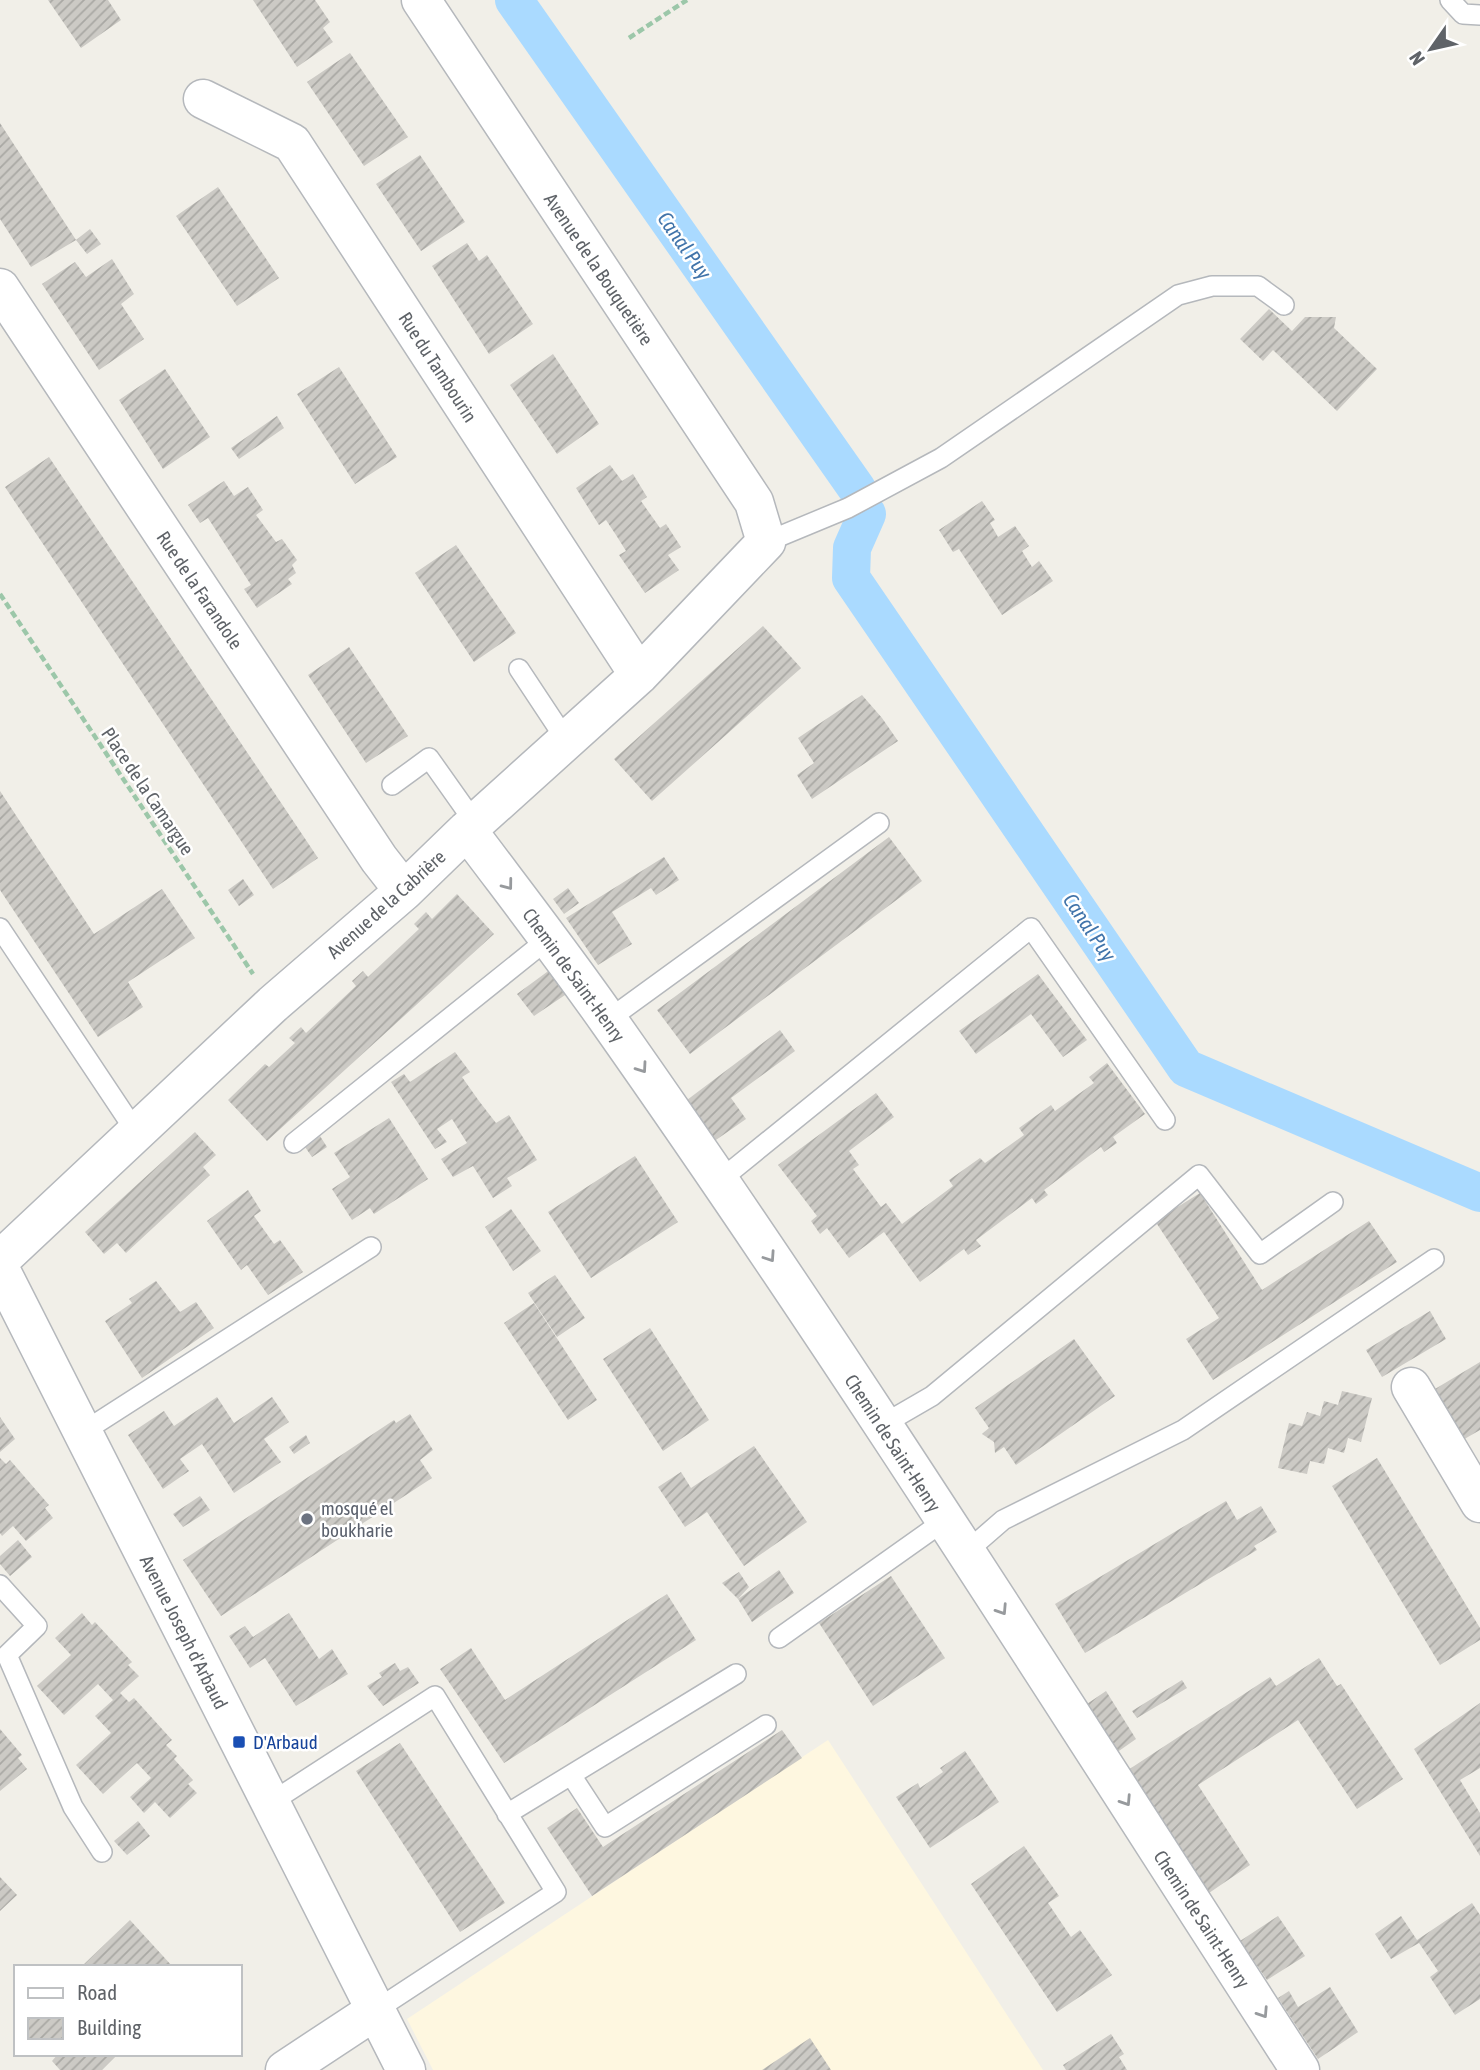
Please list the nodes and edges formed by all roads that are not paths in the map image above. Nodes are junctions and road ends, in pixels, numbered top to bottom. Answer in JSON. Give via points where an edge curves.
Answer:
{"nodes":[{"id":1,"x":421,"y":0,"type":"edge"},
{"id":2,"x":1450,"y":0,"type":"edge"},
{"id":3,"x":1480,"y":15,"type":"edge"},
{"id":4,"x":203,"y":99,"type":"dead end"},
{"id":5,"x":0,"y":288,"type":"edge"},
{"id":6,"x":1284,"y":304,"type":"dead end"},
{"id":7,"x":766,"y":542,"type":"junction"},
{"id":8,"x":519,"y":669,"type":"dead end"},
{"id":9,"x":639,"y":675,"type":"junction"},
{"id":10,"x":566,"y":740,"type":"junction"},
{"id":11,"x":392,"y":785,"type":"dead end"},
{"id":12,"x":879,"y":822,"type":"dead end"},
{"id":13,"x":471,"y":826,"type":"junction"},
{"id":14,"x":404,"y":891,"type":"junction"},
{"id":15,"x":0,"y":928,"type":"edge"},
{"id":16,"x":548,"y":939,"type":"junction"},
{"id":17,"x":608,"y":1020,"type":"junction"},
{"id":18,"x":1165,"y":1120,"type":"dead end"},
{"id":19,"x":136,"y":1132,"type":"junction"},
{"id":20,"x":294,"y":1143,"type":"dead end"},
{"id":21,"x":719,"y":1181,"type":"junction"},
{"id":22,"x":1333,"y":1202,"type":"dead end"},
{"id":23,"x":371,"y":1247,"type":"dead end"},
{"id":24,"x":1434,"y":1259,"type":"dead end"},
{"id":25,"x":0,"y":1260,"type":"edge"},
{"id":26,"x":0,"y":1269,"type":"edge"},
{"id":27,"x":1411,"y":1387,"type":"dead end"},
{"id":28,"x":882,"y":1425,"type":"junction"},
{"id":29,"x":83,"y":1432,"type":"junction"},
{"id":30,"x":1480,"y":1503,"type":"edge"},
{"id":31,"x":944,"y":1521,"type":"junction"},
{"id":32,"x":965,"y":1553,"type":"junction"},
{"id":33,"x":0,"y":1585,"type":"edge"},
{"id":34,"x":779,"y":1638,"type":"dead end"},
{"id":35,"x":736,"y":1674,"type":"dead end"},
{"id":36,"x":766,"y":1725,"type":"dead end"},
{"id":37,"x":571,"y":1775,"type":"junction"},
{"id":38,"x":270,"y":1803,"type":"junction"},
{"id":39,"x":508,"y":1814,"type":"junction"},
{"id":40,"x":102,"y":1852,"type":"dead end"},
{"id":41,"x":376,"y":2010,"type":"junction"},
{"id":42,"x":285,"y":2070,"type":"edge"},
{"id":43,"x":406,"y":2070,"type":"edge"},
{"id":44,"x":1300,"y":2070,"type":"edge"}],
"edges":[{"from":1,"to":7,"type":"street","name":"Avenue de la Bouquetière","via":[[754,502]]},
{"from":2,"to":3,"type":"lane","via":[[1463,14]]},
{"from":4,"to":9,"type":"street","name":"Rue du Tambourin","via":[[292,143]]},
{"from":5,"to":14,"type":"street","name":"Rue de la Farandole"},
{"from":6,"to":7,"type":"lane","via":[[1258,286],[1212,286],[1178,295],[941,457],[848,508]]},
{"from":7,"to":9,"type":"street","name":"Avenue de la Cabrière"},
{"from":8,"to":10,"type":"lane"},
{"from":9,"to":10,"type":"street","name":"Avenue de la Cabrière"},
{"from":10,"to":13,"type":"street","name":"Avenue de la Cabrière"},
{"from":11,"to":13,"type":"lane","via":[[429,758]]},
{"from":12,"to":17,"type":"lane"},
{"from":13,"to":14,"type":"street","name":"Avenue de la Cabrière"},
{"from":13,"to":16,"type":"street","name":"Chemin de Saint-Henry","one_way":true},
{"from":14,"to":19,"type":"street","name":"Avenue de la Cabrière","via":[[273,1004]]},
{"from":15,"to":19,"type":"lane"},
{"from":16,"to":17,"type":"street","name":"Chemin de Saint-Henry"},
{"from":16,"to":20,"type":"lane"},
{"from":17,"to":21,"type":"street","name":"Chemin de Saint-Henry","one_way":true},
{"from":18,"to":21,"type":"lane","via":[[1031,928]]},
{"from":19,"to":25,"type":"street","name":"Avenue de la Cabrière"},
{"from":21,"to":28,"type":"street","name":"Chemin de Saint-Henry","one_way":true},
{"from":22,"to":28,"type":"lane","via":[[1260,1254],[1199,1175],[932,1396]]},
{"from":23,"to":29,"type":"lane"},
{"from":24,"to":32,"type":"lane","via":[[1184,1430],[1003,1520]]},
{"from":26,"to":29,"type":"street","name":"Avenue Joseph d'Arbaud"},
{"from":27,"to":30,"type":"street"},
{"from":28,"to":31,"type":"street","name":"Chemin de Saint-Henry"},
{"from":29,"to":38,"type":"street","name":"Avenue Joseph d'Arbaud"},
{"from":31,"to":32,"type":"street","name":"Chemin de Saint-Henry"},
{"from":31,"to":34,"type":"lane"},
{"from":32,"to":44,"type":"street","name":"Chemin de Saint-Henry","one_way":true},
{"from":33,"to":40,"type":"lane","via":[[37,1626],[7,1655],[73,1807]]},
{"from":35,"to":37,"type":"lane"},
{"from":36,"to":37,"type":"lane","via":[[605,1827]]},
{"from":37,"to":39,"type":"lane"},
{"from":38,"to":39,"type":"lane","via":[[435,1696]]},
{"from":38,"to":41,"type":"street","name":"Avenue Joseph d'Arbaud"},
{"from":39,"to":41,"type":"lane","via":[[556,1892]]},
{"from":41,"to":42,"type":"street"},
{"from":41,"to":43,"type":"street","name":"Avenue Joseph d'Arbaud"}]}
